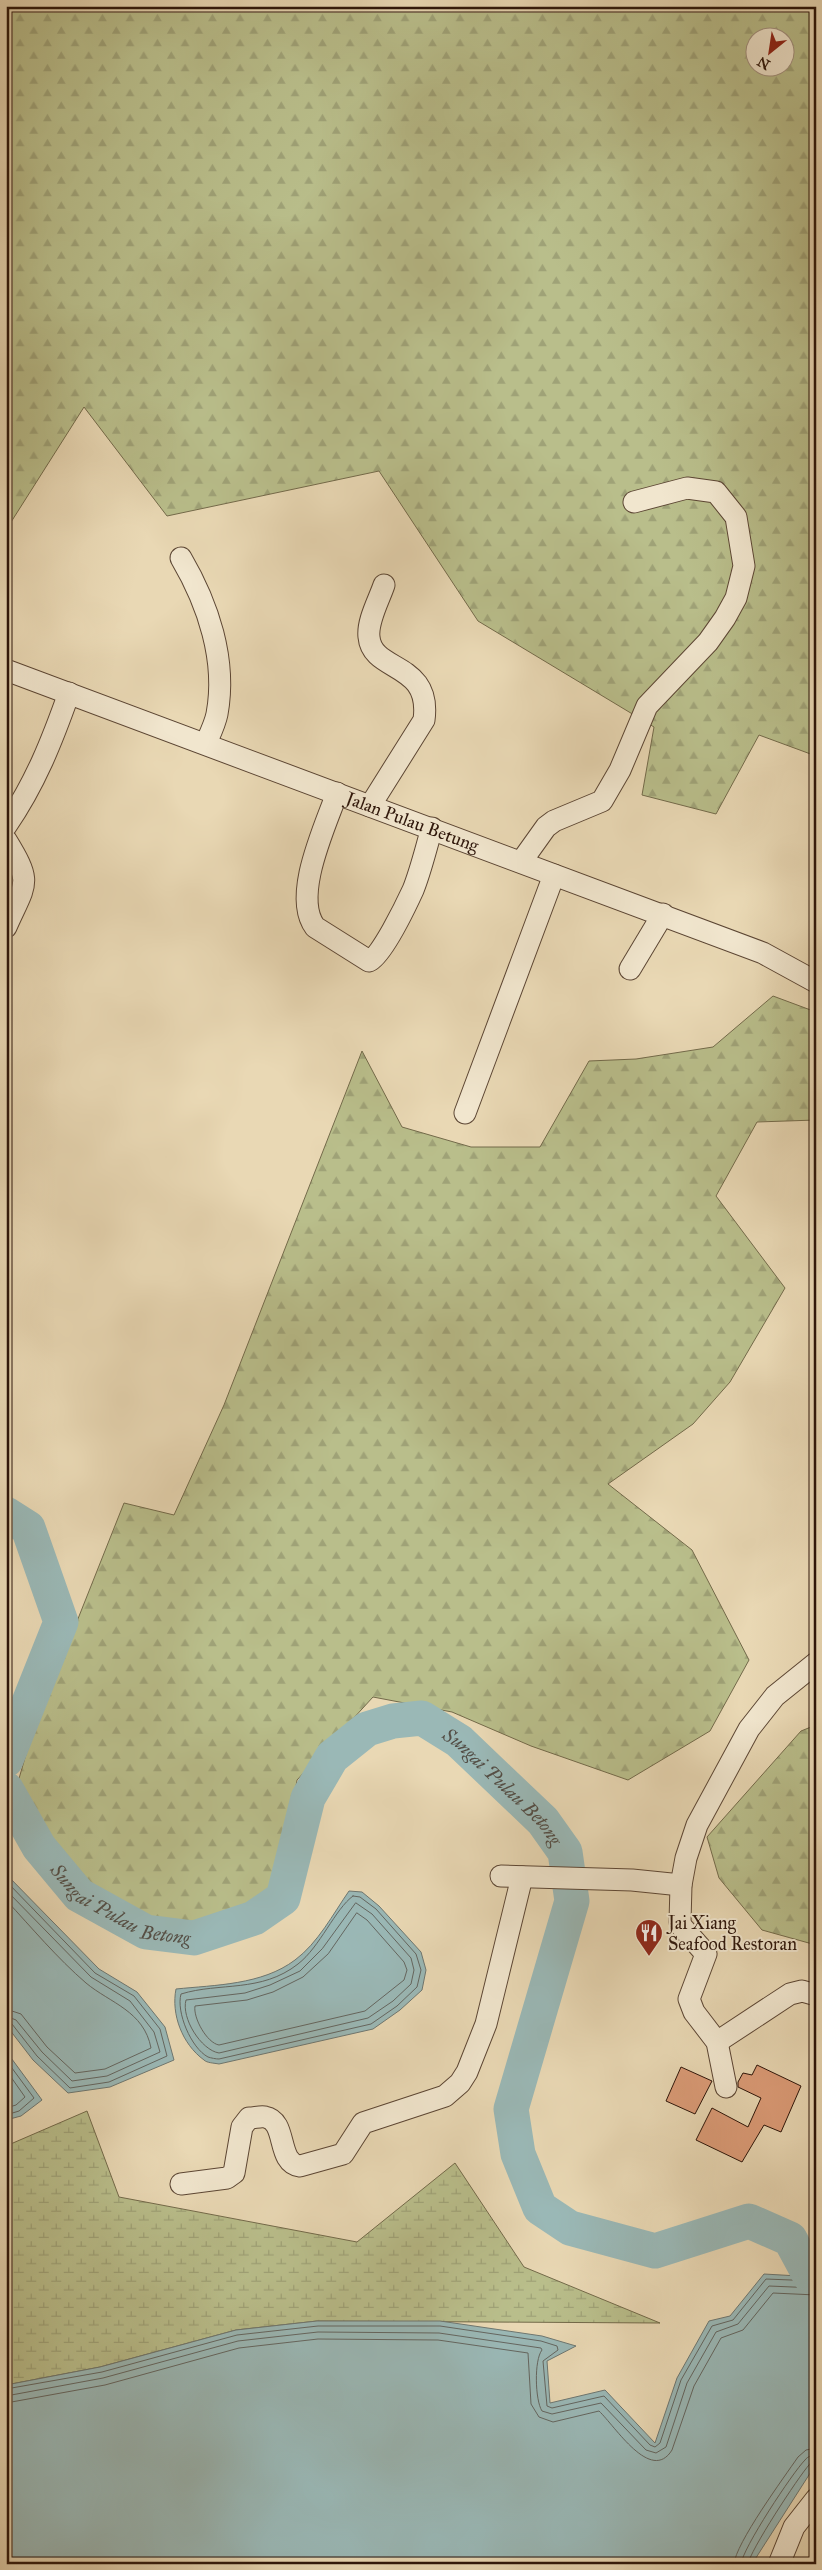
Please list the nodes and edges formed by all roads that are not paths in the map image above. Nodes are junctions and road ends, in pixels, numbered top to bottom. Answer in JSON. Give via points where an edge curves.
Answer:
{"nodes":[{"id":1,"x":634,"y":502,"type":"dead end"},
{"id":2,"x":181,"y":558,"type":"dead end"},
{"id":3,"x":384,"y":585,"type":"dead end"},
{"id":4,"x":6,"y":670,"type":"edge"},
{"id":5,"x":69,"y":693,"type":"junction"},
{"id":6,"x":206,"y":743,"type":"junction"},
{"id":7,"x":337,"y":793,"type":"junction"},
{"id":8,"x":370,"y":806,"type":"junction"},
{"id":9,"x":6,"y":826,"type":"edge"},
{"id":10,"x":432,"y":828,"type":"junction"},
{"id":11,"x":6,"y":840,"type":"edge"},
{"id":12,"x":521,"y":862,"type":"junction"},
{"id":13,"x":554,"y":875,"type":"junction"},
{"id":14,"x":663,"y":914,"type":"junction"},
{"id":15,"x":6,"y":927,"type":"edge"},
{"id":16,"x":630,"y":969,"type":"dead end"},
{"id":17,"x":816,"y":982,"type":"edge"},
{"id":18,"x":465,"y":1113,"type":"dead end"},
{"id":19,"x":816,"y":1663,"type":"edge"},
{"id":20,"x":681,"y":1886,"type":"junction"},
{"id":21,"x":816,"y":1996,"type":"edge"},
{"id":22,"x":717,"y":2042,"type":"junction"},
{"id":23,"x":726,"y":2087,"type":"dead end"},
{"id":24,"x":181,"y":2184,"type":"dead end"},
{"id":25,"x":816,"y":2499,"type":"edge"},
{"id":26,"x":779,"y":2564,"type":"edge"}],
"edges":[{"from":1,"to":12,"type":"street","via":[[687,488],[716,492],[736,517],[743,552],[742,581],[725,618],[708,642],[647,706],[628,752],[602,800],[546,827]]},
{"from":2,"to":6,"type":"street","via":[[200,595],[215,639],[219,663],[217,716]]},
{"from":3,"to":8,"type":"street","via":[[368,635],[371,646],[378,655],[410,676],[421,688],[426,704],[424,720]]},
{"from":4,"to":5,"type":"street","name":"Jalan Pulau Betung"},
{"from":5,"to":6,"type":"street","name":"Jalan Pulau Betung"},
{"from":5,"to":9,"type":"street","via":[[41,767]]},
{"from":6,"to":7,"type":"street","name":"Jalan Pulau Betung"},
{"from":7,"to":8,"type":"street","name":"Jalan Pulau Betung"},
{"from":7,"to":10,"type":"street","via":[[308,882],[309,919],[315,927],[369,961],[375,958],[413,890]]},
{"from":8,"to":10,"type":"street","name":"Jalan Pulau Betung"},
{"from":10,"to":12,"type":"street","name":"Jalan Pulau Betung"},
{"from":11,"to":15,"type":"street","via":[[22,866],[26,882]]},
{"from":12,"to":13,"type":"street","name":"Jalan Pulau Betung"},
{"from":13,"to":14,"type":"street","name":"Jalan Pulau Betung"},
{"from":13,"to":18,"type":"street"},
{"from":14,"to":16,"type":"street"},
{"from":14,"to":17,"type":"street","name":"Jalan Pulau Betung","via":[[763,952]]},
{"from":19,"to":20,"type":"street","via":[[775,1696],[749,1729],[697,1825]]},
{"from":20,"to":22,"type":"street","via":[[682,1927],[706,1954],[693,1986],[690,2004]]},
{"from":20,"to":24,"type":"street","via":[[632,1880],[518,1877],[486,2024],[460,2083],[445,2096],[362,2123],[343,2154],[300,2166],[287,2157],[275,2123],[265,2117],[249,2118],[242,2128],[234,2173],[227,2178]]},
{"from":21,"to":22,"type":"street","via":[[802,1991],[790,1994]]},
{"from":22,"to":23,"type":"street"},
{"from":25,"to":26,"type":"street","via":[[794,2527]]}]}
